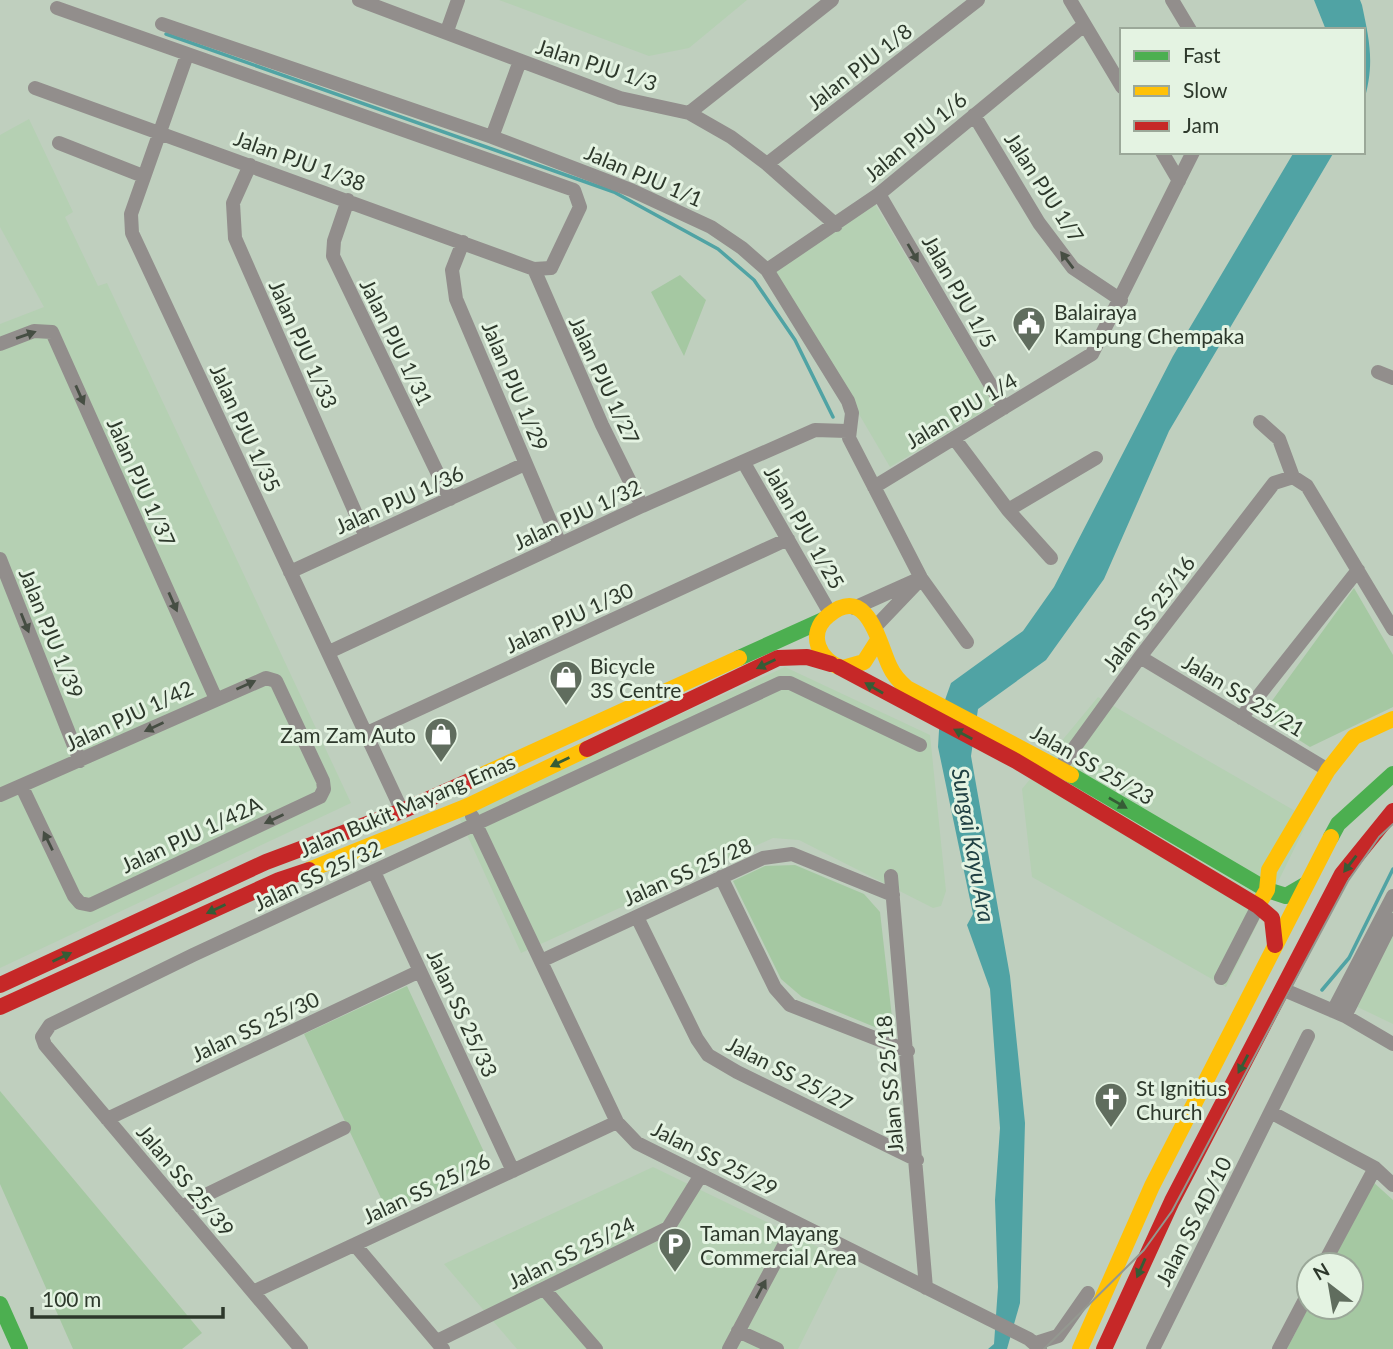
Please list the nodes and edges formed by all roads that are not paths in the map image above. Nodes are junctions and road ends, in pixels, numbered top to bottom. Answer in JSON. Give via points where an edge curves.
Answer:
{"nodes":[{"id":1,"x":359,"y":0,"type":"edge"},
{"id":2,"x":458,"y":0,"type":"edge"},
{"id":3,"x":832,"y":0,"type":"edge"},
{"id":4,"x":978,"y":0,"type":"edge"},
{"id":5,"x":1070,"y":0,"type":"edge"},
{"id":6,"x":1172,"y":0,"type":"edge"},
{"id":7,"x":57,"y":8,"type":"dead end"},
{"id":8,"x":162,"y":24,"type":"dead end"},
{"id":9,"x":1084,"y":25,"type":"junction"},
{"id":10,"x":1189,"y":28,"type":"edge"},
{"id":11,"x":447,"y":32,"type":"junction"},
{"id":12,"x":187,"y":55,"type":"junction"},
{"id":13,"x":520,"y":61,"type":"junction"},
{"id":14,"x":1120,"y":84,"type":"edge"},
{"id":15,"x":35,"y":88,"type":"dead end"},
{"id":16,"x":689,"y":113,"type":"junction"},
{"id":17,"x":974,"y":115,"type":"junction"},
{"id":18,"x":159,"y":130,"type":"junction"},
{"id":19,"x":492,"y":137,"type":"junction"},
{"id":20,"x":59,"y":144,"type":"dead end"},
{"id":21,"x":1163,"y":154,"type":"edge"},
{"id":22,"x":1192,"y":154,"type":"edge"},
{"id":23,"x":767,"y":164,"type":"junction"},
{"id":24,"x":250,"y":165,"type":"junction"},
{"id":25,"x":143,"y":176,"type":"junction"},
{"id":26,"x":1179,"y":181,"type":"junction"},
{"id":27,"x":879,"y":194,"type":"junction"},
{"id":28,"x":348,"y":200,"type":"junction"},
{"id":29,"x":836,"y":225,"type":"junction"},
{"id":30,"x":463,"y":242,"type":"junction"},
{"id":31,"x":551,"y":268,"type":"joint"},
{"id":32,"x":534,"y":270,"type":"junction"},
{"id":33,"x":767,"y":270,"type":"junction"},
{"id":34,"x":1121,"y":300,"type":"junction"},
{"id":35,"x":0,"y":344,"type":"edge"},
{"id":36,"x":1378,"y":372,"type":"dead end"},
{"id":37,"x":1393,"y":378,"type":"edge"},
{"id":38,"x":1004,"y":408,"type":"junction"},
{"id":39,"x":1260,"y":422,"type":"dead end"},
{"id":40,"x":847,"y":431,"type":"junction"},
{"id":41,"x":954,"y":438,"type":"junction"},
{"id":42,"x":1096,"y":458,"type":"dead end"},
{"id":43,"x":744,"y":463,"type":"junction"},
{"id":44,"x":526,"y":464,"type":"junction"},
{"id":45,"x":1293,"y":477,"type":"junction"},
{"id":46,"x":874,"y":487,"type":"junction"},
{"id":47,"x":450,"y":499,"type":"junction"},
{"id":48,"x":642,"y":506,"type":"junction"},
{"id":49,"x":1008,"y":510,"type":"junction"},
{"id":50,"x":366,"y":537,"type":"junction"},
{"id":51,"x":788,"y":539,"type":"junction"},
{"id":52,"x":560,"y":544,"type":"junction"},
{"id":53,"x":1051,"y":558,"type":"dead end"},
{"id":54,"x":0,"y":559,"type":"edge"},
{"id":55,"x":1359,"y":570,"type":"junction"},
{"id":56,"x":290,"y":572,"type":"junction"},
{"id":57,"x":921,"y":578,"type":"junction"},
{"id":58,"x":854,"y":608,"type":"junction"},
{"id":59,"x":827,"y":616,"type":"junction"},
{"id":60,"x":1393,"y":629,"type":"edge"},
{"id":61,"x":877,"y":633,"type":"junction"},
{"id":62,"x":967,"y":642,"type":"dead end"},
{"id":63,"x":329,"y":652,"type":"junction"},
{"id":64,"x":1140,"y":657,"type":"junction"},
{"id":65,"x":835,"y":666,"type":"junction"},
{"id":66,"x":276,"y":681,"type":"joint"},
{"id":67,"x":216,"y":699,"type":"junction"},
{"id":68,"x":915,"y":701,"type":"junction"},
{"id":69,"x":1241,"y":718,"type":"junction"},
{"id":70,"x":1393,"y":719,"type":"edge"},
{"id":71,"x":367,"y":733,"type":"junction"},
{"id":72,"x":920,"y":745,"type":"dead end"},
{"id":73,"x":80,"y":761,"type":"junction"},
{"id":74,"x":1059,"y":769,"type":"junction"},
{"id":75,"x":1328,"y":770,"type":"junction"},
{"id":76,"x":1037,"y":774,"type":"junction"},
{"id":77,"x":1393,"y":774,"type":"edge"},
{"id":78,"x":22,"y":787,"type":"junction"},
{"id":79,"x":0,"y":795,"type":"edge"},
{"id":80,"x":468,"y":806,"type":"junction"},
{"id":81,"x":402,"y":811,"type":"junction"},
{"id":82,"x":1393,"y":811,"type":"edge"},
{"id":83,"x":476,"y":823,"type":"junction"},
{"id":84,"x":374,"y":872,"type":"junction"},
{"id":85,"x":891,"y":876,"type":"dead end"},
{"id":86,"x":721,"y":877,"type":"junction"},
{"id":87,"x":1305,"y":885,"type":"junction"},
{"id":88,"x":1267,"y":890,"type":"junction"},
{"id":89,"x":893,"y":895,"type":"junction"},
{"id":90,"x":1393,"y":896,"type":"edge"},
{"id":91,"x":1258,"y":906,"type":"junction"},
{"id":92,"x":637,"y":917,"type":"junction"},
{"id":93,"x":1393,"y":920,"type":"edge"},
{"id":94,"x":1275,"y":945,"type":"junction"},
{"id":95,"x":541,"y":961,"type":"junction"},
{"id":96,"x":420,"y":971,"type":"junction"},
{"id":97,"x":1221,"y":978,"type":"dead end"},
{"id":98,"x":0,"y":985,"type":"edge"},
{"id":99,"x":1282,"y":989,"type":"junction"},
{"id":100,"x":0,"y":1007,"type":"edge"},
{"id":101,"x":1339,"y":1014,"type":"junction"},
{"id":102,"x":1308,"y":1036,"type":"dead end"},
{"id":103,"x":42,"y":1037,"type":"joint"},
{"id":104,"x":1393,"y":1044,"type":"edge"},
{"id":105,"x":908,"y":1051,"type":"junction"},
{"id":106,"x":1201,"y":1086,"type":"junction"},
{"id":107,"x":1272,"y":1113,"type":"junction"},
{"id":108,"x":107,"y":1119,"type":"junction"},
{"id":109,"x":617,"y":1122,"type":"junction"},
{"id":110,"x":344,"y":1128,"type":"dead end"},
{"id":111,"x":917,"y":1160,"type":"junction"},
{"id":112,"x":1375,"y":1168,"type":"junction"},
{"id":113,"x":513,"y":1171,"type":"junction"},
{"id":114,"x":701,"y":1175,"type":"junction"},
{"id":115,"x":1393,"y":1185,"type":"edge"},
{"id":116,"x":181,"y":1207,"type":"junction"},
{"id":117,"x":796,"y":1223,"type":"junction"},
{"id":118,"x":355,"y":1245,"type":"junction"},
{"id":119,"x":1331,"y":1251,"type":"edge"},
{"id":120,"x":926,"y":1288,"type":"junction"},
{"id":121,"x":544,"y":1289,"type":"junction"},
{"id":122,"x":253,"y":1292,"type":"junction"},
{"id":123,"x":1088,"y":1293,"type":"junction"},
{"id":124,"x":0,"y":1304,"type":"edge"},
{"id":125,"x":1295,"y":1319,"type":"edge"},
{"id":126,"x":738,"y":1331,"type":"junction"},
{"id":127,"x":1035,"y":1344,"type":"edge"},
{"id":128,"x":440,"y":1345,"type":"edge"},
{"id":129,"x":20,"y":1349,"type":"edge"},
{"id":130,"x":300,"y":1349,"type":"edge"},
{"id":131,"x":596,"y":1349,"type":"edge"},
{"id":132,"x":729,"y":1349,"type":"edge"},
{"id":133,"x":777,"y":1349,"type":"edge"},
{"id":134,"x":1069,"y":1349,"type":"edge"},
{"id":135,"x":1080,"y":1349,"type":"edge"},
{"id":136,"x":1104,"y":1349,"type":"edge"},
{"id":137,"x":1153,"y":1349,"type":"edge"},
{"id":138,"x":1279,"y":1349,"type":"edge"}],
"edges":[{"from":1,"to":11,"type":"street","name":"Jalan PJU 1/3"},
{"from":2,"to":11,"type":"street"},
{"from":3,"to":16,"type":"street"},
{"from":4,"to":23,"type":"street","name":"Jalan PJU 1/8"},
{"from":5,"to":9,"type":"street"},
{"from":6,"to":10,"type":"street"},
{"from":7,"to":12,"type":"street","name":"Jalan PJU 1/1"},
{"from":8,"to":19,"type":"street","name":"Jalan PJU 1/1"},
{"from":9,"to":14,"type":"street"},
{"from":9,"to":17,"type":"street","name":"Jalan PJU 1/6"},
{"from":11,"to":13,"type":"street","name":"Jalan PJU 1/3"},
{"from":12,"to":18,"type":"street","name":"Jalan PJU 1/35"},
{"from":12,"to":31,"type":"street","name":"Jalan PJU 1/1","via":[[574,190],[580,207]]},
{"from":13,"to":16,"type":"street","name":"Jalan PJU 1/3","via":[[620,98]]},
{"from":13,"to":19,"type":"street"},
{"from":15,"to":18,"type":"street","name":"Jalan PJU 1/38"},
{"from":16,"to":23,"type":"street","name":"Jalan PJU 1/3"},
{"from":17,"to":27,"type":"street","name":"Jalan PJU 1/6"},
{"from":34,"to":17,"type":"street","name":"Jalan PJU 1/7","one_way":true,"via":[[1073,268]]},
{"from":18,"to":24,"type":"street","name":"Jalan PJU 1/38"},
{"from":18,"to":25,"type":"street","name":"Jalan PJU 1/35"},
{"from":19,"to":33,"type":"street","name":"Jalan PJU 1/1","via":[[631,190],[711,227]]},
{"from":20,"to":25,"type":"street"},
{"from":21,"to":26,"type":"street"},
{"from":22,"to":26,"type":"street","name":"Jalan PJU 1/4"},
{"from":23,"to":29,"type":"street","name":"Jalan PJU 1/3"},
{"from":24,"to":28,"type":"street","name":"Jalan PJU 1/38"},
{"from":24,"to":50,"type":"street","name":"Jalan PJU 1/33","via":[[233,203],[235,238]]},
{"from":25,"to":56,"type":"street","name":"Jalan PJU 1/35","via":[[131,214],[132,233]]},
{"from":26,"to":34,"type":"street","name":"Jalan PJU 1/4"},
{"from":27,"to":29,"type":"street","name":"Jalan PJU 1/6"},
{"from":27,"to":38,"type":"street","name":"Jalan PJU 1/5","one_way":true},
{"from":28,"to":30,"type":"street","name":"Jalan PJU 1/38"},
{"from":28,"to":47,"type":"street","name":"Jalan PJU 1/31","via":[[333,256]]},
{"from":29,"to":33,"type":"street","name":"Jalan PJU 1/6"},
{"from":30,"to":32,"type":"street","name":"Jalan PJU 1/38"},
{"from":30,"to":44,"type":"street","name":"Jalan PJU 1/29","via":[[452,270],[456,299]]},
{"from":31,"to":32,"type":"street","name":"Jalan PJU 1/38"},
{"from":32,"to":48,"type":"street","name":"Jalan PJU 1/27"},
{"from":33,"to":40,"type":"street","name":"Jalan PJU 1/1","via":[[848,401],[852,413]]},
{"from":34,"to":38,"type":"street","name":"Jalan PJU 1/4","via":[[1092,354]]},
{"from":35,"to":67,"type":"street","name":"Jalan PJU 1/37","one_way":true,"via":[[34,331],[52,332]]},
{"from":36,"to":37,"type":"street"},
{"from":38,"to":41,"type":"street","name":"Jalan PJU 1/4"},
{"from":39,"to":45,"type":"street","via":[[1279,439]]},
{"from":40,"to":43,"type":"street","name":"Jalan PJU 1/32","via":[[815,430]]},
{"from":40,"to":46,"type":"street","name":"Jalan PJU 1/1"},
{"from":41,"to":46,"type":"street","name":"Jalan PJU 1/4"},
{"from":41,"to":49,"type":"street"},
{"from":42,"to":49,"type":"street"},
{"from":43,"to":48,"type":"street","name":"Jalan PJU 1/32"},
{"from":43,"to":51,"type":"street","name":"Jalan PJU 1/25"},
{"from":44,"to":47,"type":"street","name":"Jalan PJU 1/36"},
{"from":44,"to":52,"type":"street","name":"Jalan PJU 1/29"},
{"from":45,"to":55,"type":"street","via":[[1307,486]]},
{"from":45,"to":64,"type":"street","name":"Jalan SS 25/16","via":[[1274,484]]},
{"from":46,"to":57,"type":"street","name":"Jalan PJU 1/1"},
{"from":47,"to":50,"type":"street","name":"Jalan PJU 1/36"},
{"from":48,"to":52,"type":"street","name":"Jalan PJU 1/32"},
{"from":49,"to":53,"type":"street"},
{"from":50,"to":56,"type":"street","name":"Jalan PJU 1/36"},
{"from":51,"to":59,"type":"street","name":"Jalan PJU 1/25"},
{"from":51,"to":71,"type":"street","name":"Jalan PJU 1/30"},
{"from":52,"to":63,"type":"street","name":"Jalan PJU 1/32"},
{"from":54,"to":73,"type":"street","name":"Jalan PJU 1/39","one_way":true},
{"from":55,"to":60,"type":"street"},
{"from":55,"to":69,"type":"street"},
{"from":56,"to":63,"type":"street","name":"Jalan PJU 1/35"},
{"from":57,"to":58,"type":"street"},
{"from":57,"to":61,"type":"street"},
{"from":57,"to":62,"type":"street","name":"Jalan PJU 1/1"},
{"from":58,"to":59,"type":"main road"},
{"from":58,"to":61,"type":"main road","via":[[863,612]]},
{"from":59,"to":65,"type":"main road","via":[[817,639],[818,649]]},
{"from":59,"to":81,"type":"main road","name":"Jalan Bukit Mayang Emas"},
{"from":61,"to":65,"type":"main road","via":[[872,657],[865,663],[848,669]]},
{"from":61,"to":68,"type":"main road","name":"Jalan SS 25/23","via":[[888,669]]},
{"from":63,"to":71,"type":"street","name":"Jalan PJU 1/35"},
{"from":64,"to":69,"type":"street","name":"Jalan SS 25/21"},
{"from":64,"to":74,"type":"street","name":"Jalan SS 25/16"},
{"from":68,"to":65,"type":"main road","name":"Jalan SS 25/23","one_way":true},
{"from":65,"to":80,"type":"main road","name":"Jalan Bukit Mayang Emas","one_way":true,"via":[[807,657],[778,658]]},
{"from":67,"to":66,"type":"street","name":"Jalan PJU 1/42","one_way":true,"via":[[258,680]]},
{"from":66,"to":78,"type":"street","name":"Jalan PJU 1/42A","one_way":true,"via":[[323,781],[320,797],[90,905],[74,896]]},
{"from":67,"to":73,"type":"street","name":"Jalan PJU 1/42","one_way":true},
{"from":68,"to":74,"type":"main road","name":"Jalan SS 25/23","via":[[1016,743]]},
{"from":76,"to":68,"type":"main road","name":"Jalan SS 25/23","one_way":true},
{"from":69,"to":75,"type":"street","name":"Jalan SS 25/21"},
{"from":70,"to":75,"type":"main road","via":[[1354,737]]},
{"from":71,"to":81,"type":"street","name":"Jalan PJU 1/35"},
{"from":72,"to":83,"type":"street","name":"Jalan SS 25/32","via":[[790,683],[780,683]]},
{"from":73,"to":78,"type":"street","name":"Jalan PJU 1/42"},
{"from":74,"to":76,"type":"main road"},
{"from":74,"to":88,"type":"main road","name":"Jalan SS 25/23","one_way":true},
{"from":75,"to":88,"type":"main road","via":[[1269,870]]},
{"from":76,"to":91,"type":"main road","name":"Jalan SS 25/23"},
{"from":77,"to":87,"type":"main road","via":[[1338,824]]},
{"from":78,"to":79,"type":"street","name":"Jalan PJU 1/42"},
{"from":80,"to":83,"type":"street","name":"Jalan SS 25/29"},
{"from":80,"to":100,"type":"main road","name":"Jalan Bukit Mayang Emas","one_way":true,"via":[[279,880]]},
{"from":98,"to":81,"type":"main road","name":"Jalan Bukit Mayang Emas","one_way":true,"via":[[266,862]]},
{"from":82,"to":99,"type":"main road","one_way":true,"via":[[1342,874]]},
{"from":83,"to":84,"type":"street","name":"Jalan SS 25/32"},
{"from":83,"to":95,"type":"street","name":"Jalan SS 25/29"},
{"from":84,"to":96,"type":"street","name":"Jalan SS 25/33"},
{"from":84,"to":103,"type":"street","name":"Jalan SS 25/32","via":[[50,1025]]},
{"from":85,"to":89,"type":"street","name":"Jalan SS 25/18"},
{"from":86,"to":89,"type":"street","name":"Jalan SS 25/28","via":[[763,858],[792,854]]},
{"from":86,"to":92,"type":"street","name":"Jalan SS 25/28"},
{"from":86,"to":105,"type":"street","via":[[775,988],[790,1004]]},
{"from":87,"to":88,"type":"main road","via":[[1286,896]]},
{"from":87,"to":94,"type":"main road"},
{"from":88,"to":91,"type":"main road"},
{"from":89,"to":105,"type":"street","name":"Jalan SS 25/18"},
{"from":90,"to":101,"type":"street"},
{"from":91,"to":94,"type":"main road","via":[[1272,918]]},
{"from":91,"to":97,"type":"street"},
{"from":92,"to":95,"type":"street","name":"Jalan SS 25/28"},
{"from":92,"to":111,"type":"street","name":"Jalan SS 25/27","via":[[708,1055]]},
{"from":93,"to":101,"type":"street"},
{"from":94,"to":106,"type":"main road"},
{"from":95,"to":109,"type":"street","name":"Jalan SS 25/29"},
{"from":96,"to":108,"type":"street","name":"Jalan SS 25/30"},
{"from":96,"to":113,"type":"street","name":"Jalan SS 25/33"},
{"from":99,"to":101,"type":"street"},
{"from":99,"to":136,"type":"main road","one_way":true,"via":[[1172,1200]]},
{"from":101,"to":104,"type":"street"},
{"from":102,"to":107,"type":"street","name":"Jalan SS 4D/10"},
{"from":103,"to":108,"type":"street","name":"Jalan SS 25/39"},
{"from":105,"to":111,"type":"street","name":"Jalan SS 25/18"},
{"from":106,"to":123,"type":"main road"},
{"from":106,"to":135,"type":"main road"},
{"from":107,"to":112,"type":"street"},
{"from":107,"to":137,"type":"street","name":"Jalan SS 4D/10"},
{"from":108,"to":116,"type":"street","name":"Jalan SS 25/39"},
{"from":109,"to":113,"type":"street","name":"Jalan SS 25/26"},
{"from":109,"to":114,"type":"street","name":"Jalan SS 25/29","via":[[638,1143]]},
{"from":110,"to":116,"type":"street"},
{"from":111,"to":120,"type":"street","name":"Jalan SS 25/18"},
{"from":112,"to":115,"type":"street"},
{"from":112,"to":119,"type":"street"},
{"from":113,"to":118,"type":"street","name":"Jalan SS 25/26"},
{"from":114,"to":117,"type":"street","name":"Jalan SS 25/29"},
{"from":114,"to":121,"type":"street","name":"Jalan SS 25/24","via":[[668,1228]]},
{"from":116,"to":122,"type":"street","name":"Jalan SS 25/39"},
{"from":117,"to":120,"type":"street","name":"Jalan SS 25/29"},
{"from":126,"to":117,"type":"street","one_way":true},
{"from":118,"to":122,"type":"street","name":"Jalan SS 25/26"},
{"from":118,"to":128,"type":"street"},
{"from":120,"to":127,"type":"street","name":"Jalan SS 25/29"},
{"from":121,"to":128,"type":"street","name":"Jalan SS 25/24"},
{"from":121,"to":131,"type":"street"},
{"from":122,"to":130,"type":"street","name":"Jalan SS 25/39"},
{"from":123,"to":127,"type":"street","name":"Jalan SS 25/29","via":[[1058,1336]]},
{"from":123,"to":134,"type":"main road"},
{"from":124,"to":129,"type":"main road"},
{"from":125,"to":138,"type":"street"},
{"from":126,"to":132,"type":"street"},
{"from":126,"to":133,"type":"street"}]}
